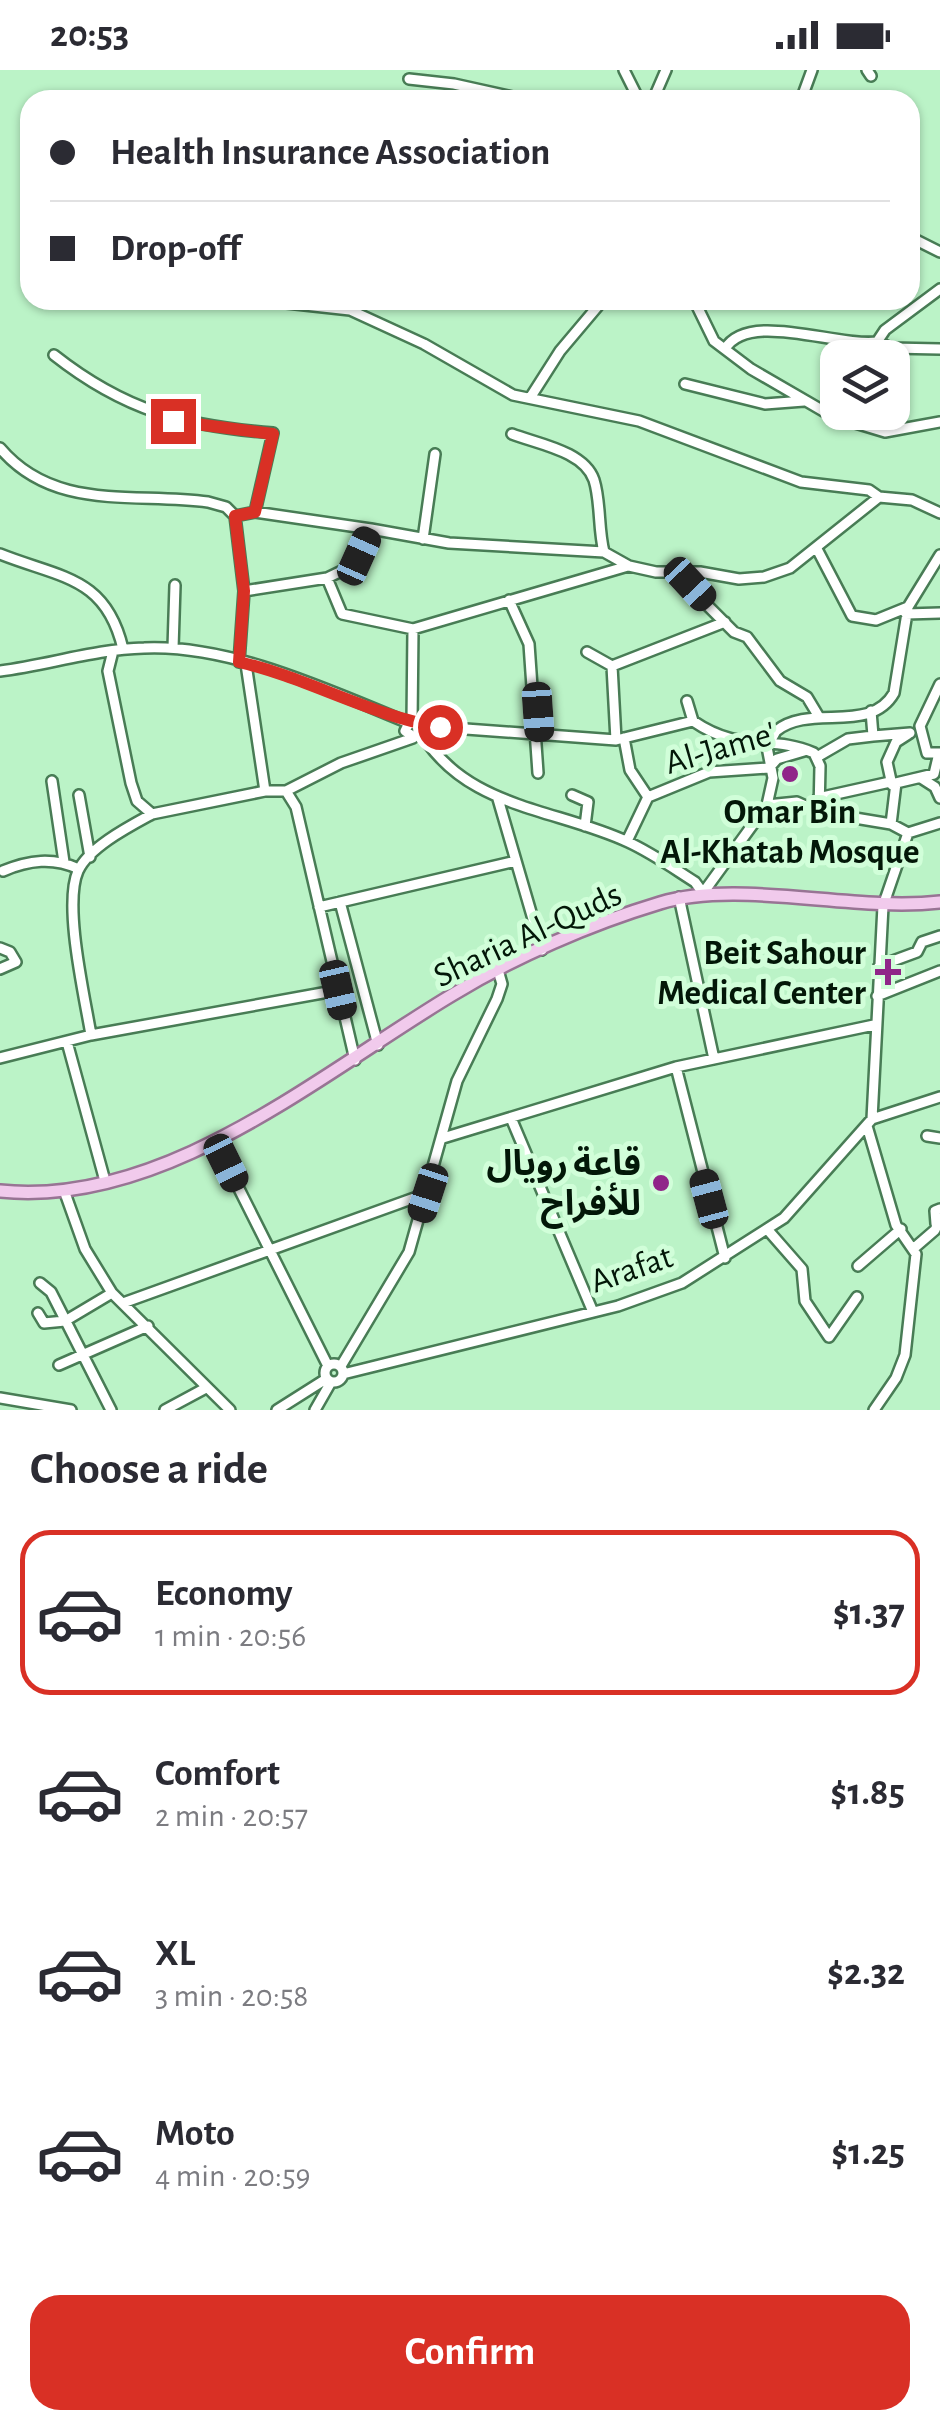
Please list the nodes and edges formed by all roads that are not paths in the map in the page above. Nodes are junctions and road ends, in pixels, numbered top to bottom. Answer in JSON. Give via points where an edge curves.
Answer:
{"nodes":[{"id":1,"x":408,"y":79,"type":"dead end"},
{"id":2,"x":470,"y":90,"type":"edge"},
{"id":3,"x":350,"y":310,"type":"edge"},
{"id":4,"x":595,"y":310,"type":"edge"},
{"id":5,"x":698,"y":310,"type":"edge"},
{"id":6,"x":912,"y":310,"type":"edge"},
{"id":7,"x":827,"y":340,"type":"edge"},
{"id":8,"x":878,"y":340,"type":"edge"},
{"id":9,"x":910,"y":348,"type":"edge"},
{"id":10,"x":940,"y":349,"type":"edge"},
{"id":11,"x":725,"y":350,"type":"junction"},
{"id":12,"x":54,"y":356,"type":"dead end"},
{"id":13,"x":685,"y":384,"type":"dead end"},
{"id":14,"x":530,"y":398,"type":"junction"},
{"id":15,"x":804,"y":402,"type":"junction"},
{"id":16,"x":940,"y":422,"type":"edge"},
{"id":17,"x":512,"y":434,"type":"dead end"},
{"id":18,"x":0,"y":448,"type":"edge"},
{"id":19,"x":435,"y":454,"type":"dead end"},
{"id":20,"x":878,"y":498,"type":"junction"},
{"id":21,"x":255,"y":512,"type":"junction"},
{"id":22,"x":940,"y":513,"type":"edge"},
{"id":23,"x":235,"y":516,"type":"junction"},
{"id":24,"x":367,"y":528,"type":"junction"},
{"id":25,"x":423,"y":539,"type":"junction"},
{"id":26,"x":817,"y":550,"type":"junction"},
{"id":27,"x":604,"y":552,"type":"junction"},
{"id":28,"x":0,"y":554,"type":"edge"},
{"id":29,"x":940,"y":555,"type":"edge"},
{"id":30,"x":629,"y":566,"type":"junction"},
{"id":31,"x":684,"y":577,"type":"junction"},
{"id":32,"x":327,"y":578,"type":"junction"},
{"id":33,"x":175,"y":585,"type":"dead end"},
{"id":34,"x":244,"y":591,"type":"junction"},
{"id":35,"x":509,"y":600,"type":"junction"},
{"id":36,"x":907,"y":610,"type":"junction"},
{"id":37,"x":940,"y":613,"type":"edge"},
{"id":38,"x":725,"y":622,"type":"junction"},
{"id":39,"x":413,"y":629,"type":"junction"},
{"id":40,"x":174,"y":648,"type":"junction"},
{"id":41,"x":118,"y":650,"type":"junction"},
{"id":42,"x":587,"y":652,"type":"dead end"},
{"id":43,"x":92,"y":657,"type":"junction"},
{"id":44,"x":242,"y":663,"type":"junction"},
{"id":45,"x":612,"y":666,"type":"junction"},
{"id":46,"x":0,"y":671,"type":"edge"},
{"id":47,"x":108,"y":671,"type":"junction"},
{"id":48,"x":940,"y":684,"type":"edge"},
{"id":49,"x":687,"y":701,"type":"dead end"},
{"id":50,"x":866,"y":713,"type":"junction"},
{"id":51,"x":818,"y":717,"type":"junction"},
{"id":52,"x":693,"y":722,"type":"junction"},
{"id":53,"x":412,"y":728,"type":"junction"},
{"id":54,"x":443,"y":728,"type":"junction"},
{"id":55,"x":915,"y":733,"type":"junction"},
{"id":56,"x":539,"y":734,"type":"junction"},
{"id":57,"x":873,"y":736,"type":"junction"},
{"id":58,"x":620,"y":739,"type":"junction"},
{"id":59,"x":431,"y":746,"type":"junction"},
{"id":60,"x":767,"y":746,"type":"junction"},
{"id":61,"x":807,"y":750,"type":"junction"},
{"id":62,"x":939,"y":753,"type":"edge"},
{"id":63,"x":818,"y":756,"type":"junction"},
{"id":64,"x":769,"y":768,"type":"junction"},
{"id":65,"x":538,"y":773,"type":"dead end"},
{"id":66,"x":52,"y":781,"type":"dead end"},
{"id":67,"x":925,"y":781,"type":"junction"},
{"id":68,"x":940,"y":781,"type":"edge"},
{"id":69,"x":892,"y":784,"type":"junction"},
{"id":70,"x":265,"y":790,"type":"junction"},
{"id":71,"x":286,"y":791,"type":"junction"},
{"id":72,"x":80,"y":794,"type":"dead end"},
{"id":73,"x":572,"y":795,"type":"dead end"},
{"id":74,"x":648,"y":798,"type":"junction"},
{"id":75,"x":818,"y":798,"type":"junction"},
{"id":76,"x":940,"y":798,"type":"edge"},
{"id":77,"x":498,"y":799,"type":"junction"},
{"id":78,"x":766,"y":805,"type":"junction"},
{"id":79,"x":513,"y":806,"type":"junction"},
{"id":80,"x":820,"y":812,"type":"junction"},
{"id":81,"x":152,"y":814,"type":"junction"},
{"id":82,"x":504,"y":819,"type":"junction"},
{"id":83,"x":940,"y":823,"type":"edge"},
{"id":84,"x":891,"y":824,"type":"junction"},
{"id":85,"x":585,"y":826,"type":"junction"},
{"id":86,"x":908,"y":833,"type":"junction"},
{"id":87,"x":627,"y":841,"type":"junction"},
{"id":88,"x":90,"y":857,"type":"junction"},
{"id":89,"x":516,"y":861,"type":"junction"},
{"id":90,"x":64,"y":862,"type":"junction"},
{"id":91,"x":78,"y":869,"type":"junction"},
{"id":92,"x":3,"y":871,"type":"dead end"},
{"id":93,"x":703,"y":892,"type":"junction"},
{"id":94,"x":679,"y":898,"type":"junction"},
{"id":95,"x":340,"y":902,"type":"junction"},
{"id":96,"x":940,"y":902,"type":"edge"},
{"id":97,"x":883,"y":906,"type":"junction"},
{"id":98,"x":319,"y":907,"type":"junction"},
{"id":99,"x":940,"y":936,"type":"edge"},
{"id":100,"x":0,"y":948,"type":"edge"},
{"id":101,"x":543,"y":951,"type":"junction"},
{"id":102,"x":879,"y":966,"type":"junction"},
{"id":103,"x":0,"y":970,"type":"edge"},
{"id":104,"x":498,"y":970,"type":"junction"},
{"id":105,"x":940,"y":971,"type":"edge"},
{"id":106,"x":338,"y":990,"type":"junction"},
{"id":107,"x":877,"y":996,"type":"junction"},
{"id":108,"x":874,"y":1025,"type":"junction"},
{"id":109,"x":92,"y":1036,"type":"junction"},
{"id":110,"x":67,"y":1042,"type":"junction"},
{"id":111,"x":378,"y":1045,"type":"junction"},
{"id":112,"x":0,"y":1058,"type":"edge"},
{"id":113,"x":714,"y":1059,"type":"junction"},
{"id":114,"x":355,"y":1060,"type":"junction"},
{"id":115,"x":676,"y":1067,"type":"junction"},
{"id":116,"x":940,"y":1096,"type":"edge"},
{"id":117,"x":511,"y":1118,"type":"junction"},
{"id":118,"x":870,"y":1122,"type":"junction"},
{"id":119,"x":927,"y":1136,"type":"dead end"},
{"id":120,"x":443,"y":1138,"type":"junction"},
{"id":121,"x":940,"y":1138,"type":"edge"},
{"id":122,"x":214,"y":1140,"type":"junction"},
{"id":123,"x":105,"y":1182,"type":"junction"},
{"id":124,"x":0,"y":1191,"type":"edge"},
{"id":125,"x":65,"y":1193,"type":"junction"},
{"id":126,"x":428,"y":1193,"type":"junction"},
{"id":127,"x":940,"y":1208,"type":"edge"},
{"id":128,"x":938,"y":1223,"type":"edge"},
{"id":129,"x":767,"y":1230,"type":"junction"},
{"id":130,"x":900,"y":1230,"type":"junction"},
{"id":131,"x":913,"y":1248,"type":"junction"},
{"id":132,"x":270,"y":1253,"type":"junction"},
{"id":133,"x":725,"y":1258,"type":"junction"},
{"id":134,"x":858,"y":1266,"type":"dead end"},
{"id":135,"x":40,"y":1283,"type":"dead end"},
{"id":136,"x":112,"y":1293,"type":"junction"},
{"id":137,"x":857,"y":1298,"type":"dead end"},
{"id":138,"x":123,"y":1303,"type":"junction"},
{"id":139,"x":593,"y":1312,"type":"junction"},
{"id":140,"x":38,"y":1313,"type":"dead end"},
{"id":141,"x":65,"y":1321,"type":"junction"},
{"id":142,"x":148,"y":1326,"type":"junction"},
{"id":143,"x":84,"y":1358,"type":"junction"},
{"id":144,"x":60,"y":1365,"type":"dead end"},
{"id":145,"x":328,"y":1366,"type":"junction"},
{"id":146,"x":342,"y":1370,"type":"junction"},
{"id":147,"x":328,"y":1381,"type":"junction"},
{"id":148,"x":204,"y":1389,"type":"junction"},
{"id":149,"x":0,"y":1398,"type":"edge"},
{"id":150,"x":70,"y":1410,"type":"edge"},
{"id":151,"x":111,"y":1410,"type":"edge"},
{"id":152,"x":166,"y":1410,"type":"edge"},
{"id":153,"x":230,"y":1410,"type":"edge"},
{"id":154,"x":277,"y":1410,"type":"edge"},
{"id":155,"x":315,"y":1410,"type":"edge"},
{"id":156,"x":874,"y":1410,"type":"edge"}],
"edges":[{"from":1,"to":2,"type":"street"},
{"from":3,"to":14,"type":"street","via":[[501,390]]},
{"from":4,"to":14,"type":"street"},
{"from":5,"to":11,"type":"street","via":[[706,332]]},
{"from":6,"to":8,"type":"street"},
{"from":7,"to":11,"type":"street","via":[[765,330],[736,336]]},
{"from":9,"to":10,"type":"street"},
{"from":11,"to":15,"type":"street"},
{"from":12,"to":21,"type":"street","via":[[107,394],[173,421],[273,434]]},
{"from":13,"to":15,"type":"street","via":[[765,404]]},
{"from":14,"to":20,"type":"street","via":[[639,421],[774,474],[869,490]]},
{"from":15,"to":16,"type":"street","via":[[885,432]]},
{"from":17,"to":27,"type":"street","via":[[586,467]]},
{"from":18,"to":23,"type":"street","via":[[26,475],[56,489],[208,502]]},
{"from":19,"to":25,"type":"street"},
{"from":20,"to":22,"type":"street","via":[[912,500]]},
{"from":20,"to":26,"type":"street"},
{"from":21,"to":23,"type":"street"},
{"from":21,"to":24,"type":"street"},
{"from":23,"to":34,"type":"street"},
{"from":24,"to":25,"type":"street"},
{"from":24,"to":32,"type":"street","via":[[352,566]]},
{"from":25,"to":27,"type":"street"},
{"from":26,"to":31,"type":"street","via":[[764,578]]},
{"from":26,"to":36,"type":"street","via":[[852,616],[876,620]]},
{"from":27,"to":30,"type":"street"},
{"from":28,"to":41,"type":"street","via":[[90,588],[110,610]]},
{"from":29,"to":36,"type":"street"},
{"from":30,"to":31,"type":"street"},
{"from":30,"to":35,"type":"street"},
{"from":31,"to":38,"type":"street"},
{"from":32,"to":34,"type":"street"},
{"from":32,"to":39,"type":"street","via":[[342,614]]},
{"from":33,"to":40,"type":"street"},
{"from":34,"to":44,"type":"street"},
{"from":35,"to":39,"type":"street"},
{"from":35,"to":56,"type":"street","via":[[529,644]]},
{"from":36,"to":37,"type":"street"},
{"from":36,"to":50,"type":"street","via":[[894,693],[888,704]]},
{"from":38,"to":45,"type":"street"},
{"from":38,"to":51,"type":"street","via":[[748,637],[780,682],[806,696]]},
{"from":39,"to":53,"type":"street"},
{"from":40,"to":41,"type":"street"},
{"from":40,"to":44,"type":"street"},
{"from":41,"to":43,"type":"street"},
{"from":41,"to":47,"type":"street"},
{"from":42,"to":45,"type":"street"},
{"from":43,"to":46,"type":"street"},
{"from":43,"to":47,"type":"street"},
{"from":44,"to":53,"type":"street"},
{"from":44,"to":70,"type":"street"},
{"from":45,"to":58,"type":"street"},
{"from":47,"to":81,"type":"street","via":[[137,801]]},
{"from":48,"to":55,"type":"street"},
{"from":49,"to":52,"type":"street"},
{"from":50,"to":51,"type":"street"},
{"from":50,"to":57,"type":"street"},
{"from":51,"to":60,"type":"street","via":[[784,725]]},
{"from":52,"to":58,"type":"street"},
{"from":52,"to":60,"type":"street","via":[[725,739]]},
{"from":53,"to":54,"type":"street"},
{"from":53,"to":59,"type":"street"},
{"from":53,"to":71,"type":"street"},
{"from":54,"to":56,"type":"street"},
{"from":54,"to":59,"type":"street"},
{"from":55,"to":57,"type":"street"},
{"from":55,"to":62,"type":"street","via":[[928,753]]},
{"from":55,"to":69,"type":"street","via":[[896,742],[886,762]]},
{"from":56,"to":58,"type":"street"},
{"from":56,"to":65,"type":"street"},
{"from":57,"to":63,"type":"street","via":[[848,739]]},
{"from":58,"to":74,"type":"street"},
{"from":59,"to":77,"type":"street"},
{"from":60,"to":61,"type":"street"},
{"from":60,"to":64,"type":"street"},
{"from":61,"to":63,"type":"street"},
{"from":61,"to":64,"type":"street","name":"Al-Jame'"},
{"from":62,"to":67,"type":"street"},
{"from":63,"to":75,"type":"street"},
{"from":64,"to":74,"type":"street","name":"Al-Jame'","via":[[708,772]]},
{"from":64,"to":78,"type":"street"},
{"from":66,"to":90,"type":"street"},
{"from":67,"to":68,"type":"street"},
{"from":67,"to":69,"type":"street"},
{"from":67,"to":76,"type":"street"},
{"from":69,"to":75,"type":"street"},
{"from":69,"to":84,"type":"street"},
{"from":70,"to":71,"type":"street"},
{"from":70,"to":81,"type":"street"},
{"from":71,"to":98,"type":"street"},
{"from":72,"to":88,"type":"street"},
{"from":73,"to":85,"type":"street","via":[[588,802]]},
{"from":74,"to":87,"type":"street"},
{"from":75,"to":80,"type":"street"},
{"from":77,"to":79,"type":"street"},
{"from":77,"to":82,"type":"street"},
{"from":78,"to":80,"type":"street","via":[[797,802]]},
{"from":78,"to":93,"type":"street"},
{"from":79,"to":82,"type":"street"},
{"from":79,"to":85,"type":"street"},
{"from":80,"to":84,"type":"street"},
{"from":81,"to":88,"type":"street"},
{"from":82,"to":89,"type":"street"},
{"from":83,"to":86,"type":"street"},
{"from":84,"to":86,"type":"street"},
{"from":85,"to":87,"type":"street"},
{"from":86,"to":97,"type":"street"},
{"from":87,"to":93,"type":"street"},
{"from":88,"to":91,"type":"street"},
{"from":89,"to":95,"type":"street"},
{"from":89,"to":101,"type":"street"},
{"from":90,"to":91,"type":"street"},
{"from":90,"to":92,"type":"street"},
{"from":91,"to":109,"type":"street","via":[[76,950]]},
{"from":93,"to":94,"type":"main road","name":"Sharia Al-Quds"},
{"from":93,"to":97,"type":"main road","name":"Sharia Al-Quds"},
{"from":94,"to":101,"type":"main road","name":"Sharia Al-Quds"},
{"from":94,"to":113,"type":"street"},
{"from":95,"to":98,"type":"street"},
{"from":95,"to":111,"type":"street"},
{"from":96,"to":97,"type":"main road","name":"Sharia Al-Quds"},
{"from":97,"to":102,"type":"street"},
{"from":98,"to":106,"type":"street"},
{"from":99,"to":102,"type":"street"},
{"from":100,"to":103,"type":"street","via":[[16,962]]},
{"from":101,"to":104,"type":"main road","name":"Sharia Al-Quds"},
{"from":102,"to":107,"type":"street"},
{"from":104,"to":111,"type":"main road","name":"Sharia Al-Quds"},
{"from":104,"to":120,"type":"street","via":[[497,1000],[458,1081]]},
{"from":105,"to":107,"type":"street"},
{"from":106,"to":109,"type":"street"},
{"from":106,"to":114,"type":"street"},
{"from":107,"to":108,"type":"street"},
{"from":108,"to":113,"type":"street"},
{"from":108,"to":118,"type":"street"},
{"from":109,"to":110,"type":"street"},
{"from":110,"to":112,"type":"street"},
{"from":110,"to":123,"type":"street"},
{"from":111,"to":114,"type":"main road","name":"Sharia Al-Quds"},
{"from":113,"to":115,"type":"street"},
{"from":114,"to":122,"type":"main road","name":"Sharia Al-Quds"},
{"from":115,"to":117,"type":"street"},
{"from":115,"to":133,"type":"street"},
{"from":116,"to":118,"type":"street"},
{"from":117,"to":120,"type":"street"},
{"from":117,"to":139,"type":"street"},
{"from":118,"to":129,"type":"street","name":"Arafat","via":[[806,1197]]},
{"from":118,"to":130,"type":"street"},
{"from":119,"to":121,"type":"street"},
{"from":120,"to":126,"type":"street"},
{"from":122,"to":123,"type":"main road","name":"Sharia Al-Quds"},
{"from":122,"to":132,"type":"street"},
{"from":123,"to":125,"type":"main road","name":"Sharia Al-Quds"},
{"from":124,"to":125,"type":"main road","name":"Sharia Al-Quds"},
{"from":125,"to":136,"type":"street","via":[[85,1249]]},
{"from":126,"to":132,"type":"street"},
{"from":126,"to":146,"type":"street","via":[[400,1270]]},
{"from":127,"to":128,"type":"street"},
{"from":128,"to":131,"type":"street"},
{"from":129,"to":133,"type":"street","name":"Arafat"},
{"from":129,"to":137,"type":"street","via":[[802,1269],[805,1301],[829,1336]]},
{"from":130,"to":131,"type":"street"},
{"from":130,"to":134,"type":"street"},
{"from":131,"to":156,"type":"street","via":[[904,1355]]},
{"from":132,"to":138,"type":"street"},
{"from":132,"to":145,"type":"street"},
{"from":133,"to":139,"type":"street","name":"Arafat","via":[[682,1283]]},
{"from":135,"to":141,"type":"street"},
{"from":136,"to":138,"type":"street"},
{"from":136,"to":141,"type":"street"},
{"from":138,"to":142,"type":"street"},
{"from":139,"to":146,"type":"street","name":"Arafat"},
{"from":140,"to":141,"type":"street","via":[[44,1324]]},
{"from":141,"to":143,"type":"street"},
{"from":142,"to":143,"type":"street"},
{"from":142,"to":148,"type":"street"},
{"from":143,"to":144,"type":"street"},
{"from":143,"to":151,"type":"street"},
{"from":145,"to":146,"type":"street"},
{"from":145,"to":147,"type":"street"},
{"from":146,"to":147,"type":"street"},
{"from":147,"to":154,"type":"street"},
{"from":147,"to":155,"type":"street"},
{"from":148,"to":152,"type":"street"},
{"from":148,"to":153,"type":"street"},
{"from":149,"to":150,"type":"street"}]}
